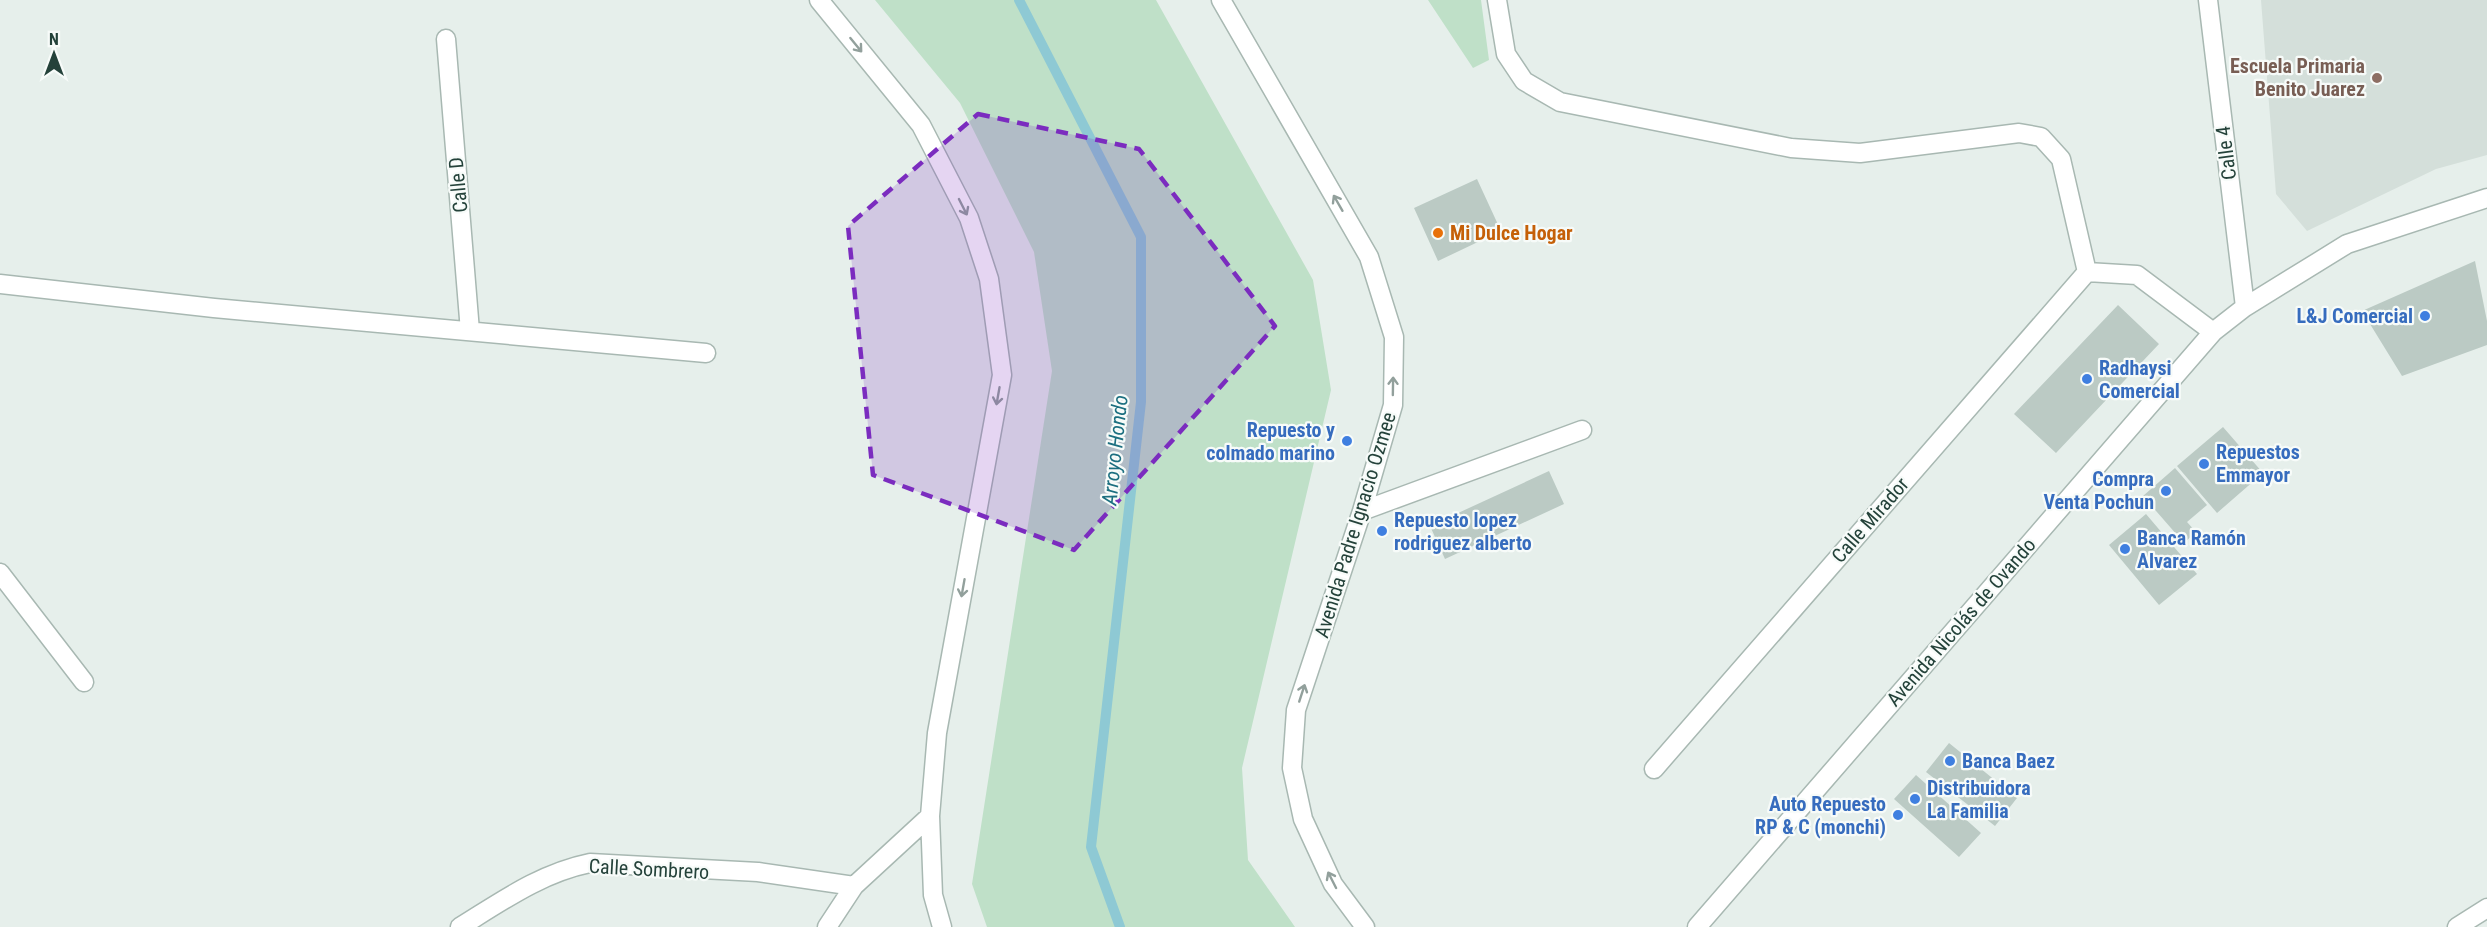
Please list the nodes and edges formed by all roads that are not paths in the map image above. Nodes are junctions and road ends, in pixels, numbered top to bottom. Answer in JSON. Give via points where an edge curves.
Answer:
{"nodes":[{"id":1,"x":819,"y":0,"type":"edge"},
{"id":2,"x":1221,"y":0,"type":"edge"},
{"id":3,"x":1497,"y":0,"type":"edge"},
{"id":4,"x":2208,"y":0,"type":"edge"},
{"id":5,"x":446,"y":39,"type":"dead end"},
{"id":6,"x":2487,"y":198,"type":"edge"},
{"id":7,"x":2087,"y":272,"type":"junction"},
{"id":8,"x":0,"y":284,"type":"edge"},
{"id":9,"x":2245,"y":307,"type":"junction"},
{"id":10,"x":470,"y":331,"type":"junction"},
{"id":11,"x":2213,"y":332,"type":"junction"},
{"id":12,"x":706,"y":353,"type":"dead end"},
{"id":13,"x":1582,"y":430,"type":"dead end"},
{"id":14,"x":1362,"y":511,"type":"junction"},
{"id":15,"x":0,"y":573,"type":"edge"},
{"id":16,"x":84,"y":682,"type":"dead end"},
{"id":17,"x":1654,"y":769,"type":"dead end"},
{"id":18,"x":930,"y":816,"type":"junction"},
{"id":19,"x":854,"y":885,"type":"junction"},
{"id":20,"x":2487,"y":908,"type":"edge"},
{"id":21,"x":460,"y":927,"type":"edge"},
{"id":22,"x":827,"y":927,"type":"edge"},
{"id":23,"x":942,"y":927,"type":"edge"},
{"id":24,"x":1365,"y":927,"type":"edge"},
{"id":25,"x":1697,"y":927,"type":"edge"},
{"id":26,"x":2457,"y":927,"type":"edge"}],
"edges":[{"from":1,"to":18,"type":"street","one_way":true,"via":[[921,125],[969,218],[991,290],[1002,375],[937,733]]},
{"from":14,"to":2,"type":"street","name":"Avenida Padre Ignacio Ozmee","one_way":true,"via":[[1393,405],[1394,337],[1369,257]]},
{"from":3,"to":7,"type":"street","via":[[1506,54],[1524,81],[1560,102],[1791,148],[1860,153],[2019,133],[2041,137],[2061,159]]},
{"from":4,"to":9,"type":"street","name":"Calle 4"},
{"from":5,"to":10,"type":"street","name":"Calle D"},
{"from":6,"to":9,"type":"street","name":"Avenida Nicolás de Ovando","via":[[2347,244]]},
{"from":7,"to":11,"type":"street","via":[[2137,275]]},
{"from":7,"to":17,"type":"street","name":"Calle Mirador"},
{"from":8,"to":10,"type":"street"},
{"from":9,"to":11,"type":"street","name":"Avenida Nicolás de Ovando"},
{"from":10,"to":12,"type":"street"},
{"from":11,"to":25,"type":"street","name":"Avenida Nicolás de Ovando"},
{"from":13,"to":14,"type":"street"},
{"from":24,"to":14,"type":"street","name":"Avenida Padre Ignacio Ozmee","one_way":true,"via":[[1328,873],[1303,819],[1292,768],[1296,710]]},
{"from":15,"to":16,"type":"street"},
{"from":18,"to":19,"type":"street"},
{"from":18,"to":23,"type":"street","via":[[933,895]]},
{"from":19,"to":21,"type":"street","name":"Calle Sombrero","via":[[758,872],[590,863],[538,879]]},
{"from":19,"to":22,"type":"street"},
{"from":20,"to":26,"type":"street"}]}
